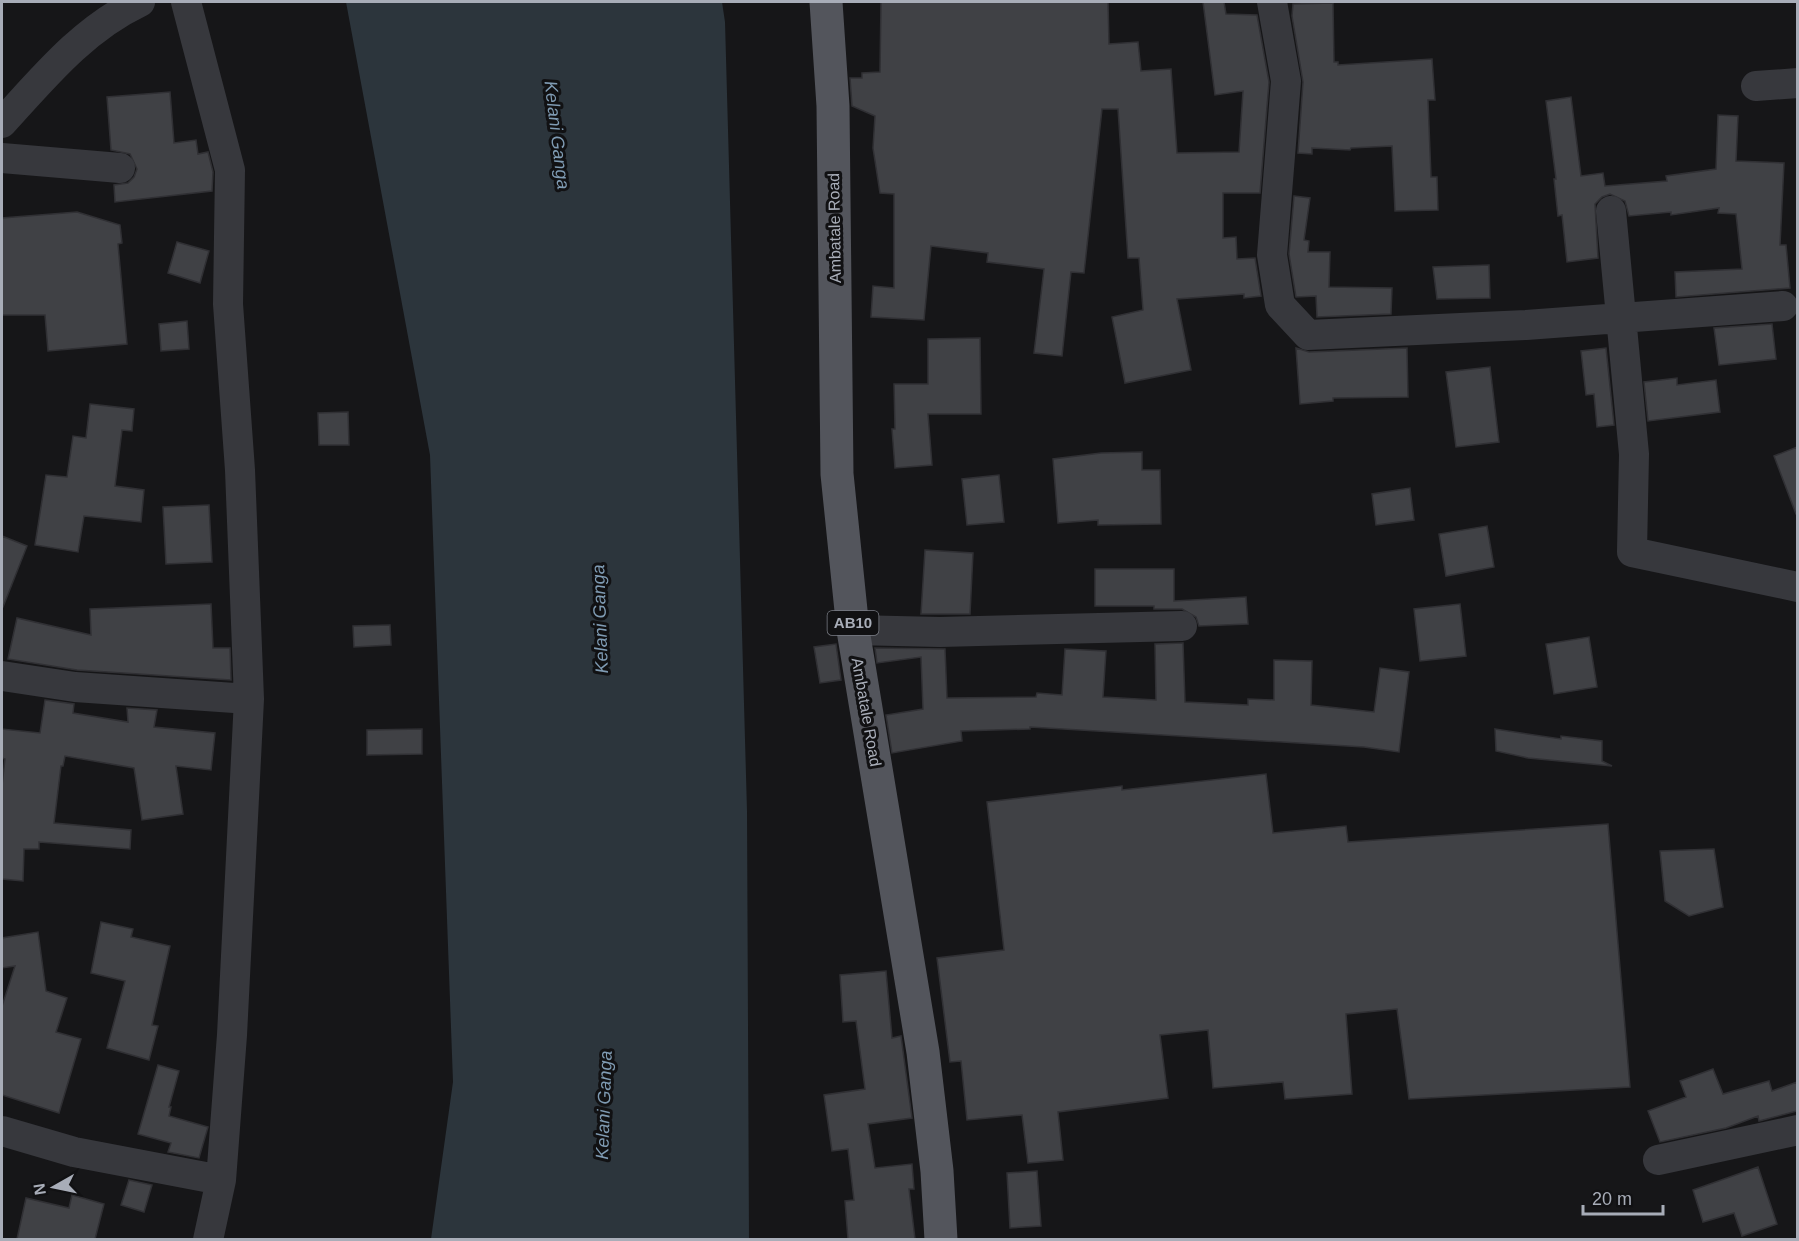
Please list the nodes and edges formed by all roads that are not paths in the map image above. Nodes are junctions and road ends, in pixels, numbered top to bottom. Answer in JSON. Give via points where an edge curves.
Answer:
{"nodes":[{"id":1,"x":140,"y":2,"type":"edge"},
{"id":2,"x":186,"y":2,"type":"edge"},
{"id":3,"x":826,"y":2,"type":"edge"},
{"id":4,"x":1272,"y":2,"type":"edge"},
{"id":5,"x":1797,"y":83,"type":"edge"},
{"id":6,"x":1756,"y":86,"type":"dead end"},
{"id":7,"x":2,"y":123,"type":"edge"},
{"id":8,"x":2,"y":158,"type":"edge"},
{"id":9,"x":120,"y":168,"type":"dead end"},
{"id":10,"x":1611,"y":211,"type":"dead end"},
{"id":11,"x":1783,"y":306,"type":"dead end"},
{"id":12,"x":1621,"y":318,"type":"junction"},
{"id":13,"x":1797,"y":587,"type":"edge"},
{"id":14,"x":1182,"y":626,"type":"dead end"},
{"id":15,"x":853,"y":630,"type":"junction"},
{"id":16,"x":2,"y":676,"type":"edge"},
{"id":17,"x":249,"y":699,"type":"junction"},
{"id":18,"x":1797,"y":1130,"type":"edge"},
{"id":19,"x":2,"y":1131,"type":"edge"},
{"id":20,"x":1658,"y":1160,"type":"dead end"},
{"id":21,"x":220,"y":1180,"type":"junction"},
{"id":22,"x":208,"y":1239,"type":"edge"},
{"id":23,"x":941,"y":1239,"type":"edge"}],
"edges":[{"from":1,"to":7,"type":"street","via":[[118,12],[74,44]]},
{"from":2,"to":17,"type":"street","via":[[230,170],[228,304],[240,470]]},
{"from":3,"to":15,"type":"main road","name":"Ambatale Road","number":"AB10","via":[[833,106],[837,474]]},
{"from":4,"to":12,"type":"street","via":[[1286,81],[1272,255],[1280,305],[1308,335]]},
{"from":5,"to":6,"type":"street"},
{"from":8,"to":9,"type":"street"},
{"from":10,"to":12,"type":"street"},
{"from":11,"to":12,"type":"street"},
{"from":12,"to":13,"type":"street","via":[[1634,454],[1632,552]]},
{"from":14,"to":15,"type":"street","via":[[940,632]]},
{"from":15,"to":23,"type":"main road","name":"Ambatale Road","number":"AB10","via":[[923,1052]]},
{"from":16,"to":17,"type":"street","via":[[75,687]]},
{"from":17,"to":21,"type":"street","via":[[232,1035]]},
{"from":18,"to":20,"type":"street"},
{"from":19,"to":21,"type":"street","via":[[74,1152]]},
{"from":21,"to":22,"type":"street"}]}
